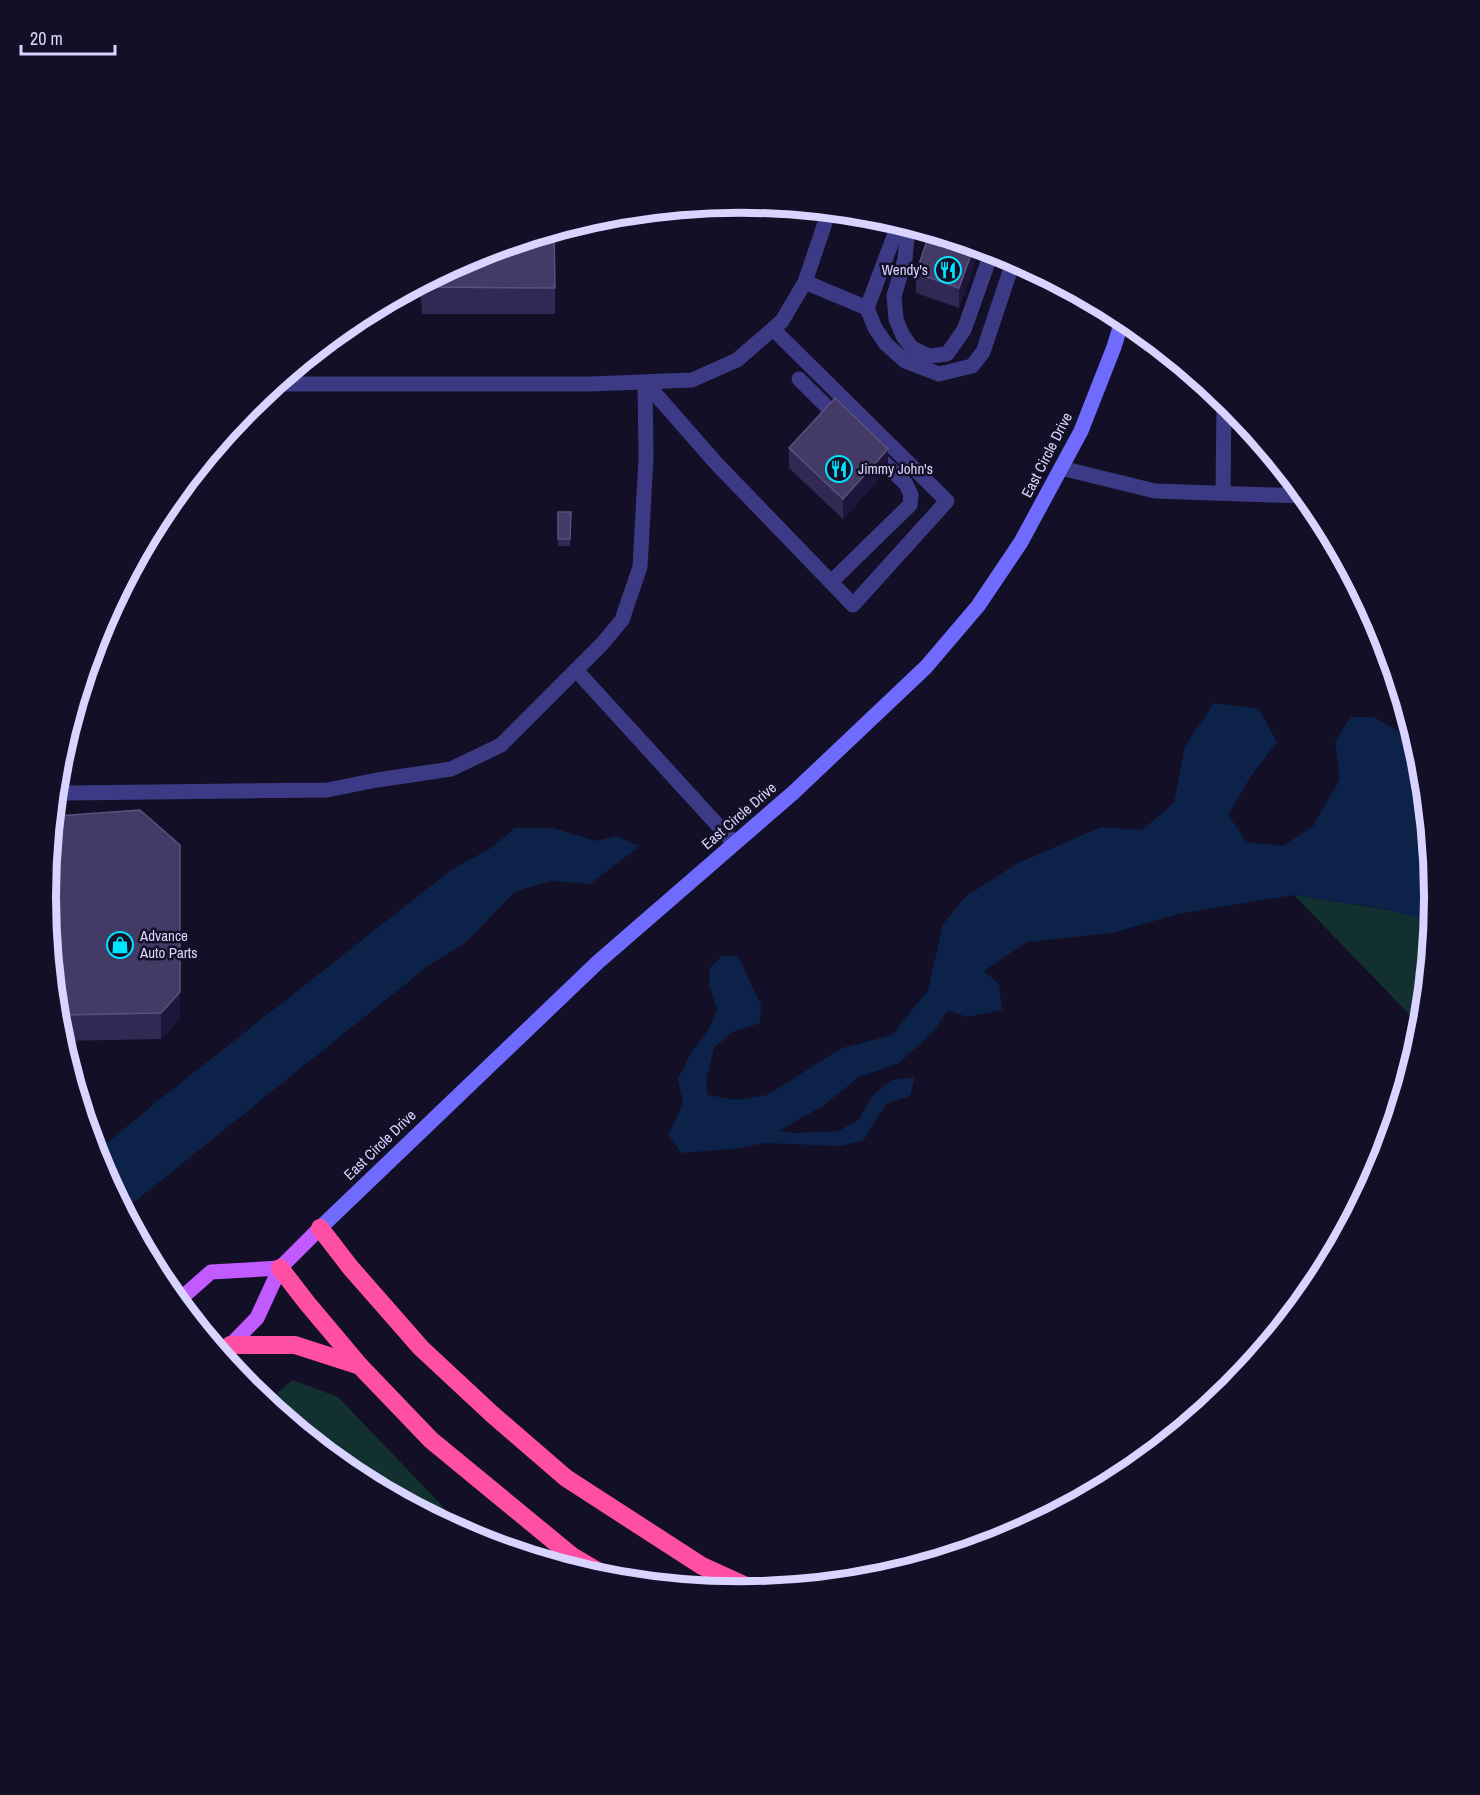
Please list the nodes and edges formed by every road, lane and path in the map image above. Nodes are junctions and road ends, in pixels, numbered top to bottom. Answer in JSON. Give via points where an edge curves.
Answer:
{"nodes":[{"id":1,"x":826,"y":219,"type":"edge"},
{"id":2,"x":896,"y":231,"type":"edge"},
{"id":3,"x":907,"y":234,"type":"edge"},
{"id":4,"x":989,"y":260,"type":"edge"},
{"id":5,"x":1011,"y":269,"type":"edge"},
{"id":6,"x":805,"y":282,"type":"junction"},
{"id":7,"x":867,"y":308,"type":"junction"},
{"id":8,"x":1120,"y":328,"type":"edge"},
{"id":9,"x":773,"y":329,"type":"junction"},
{"id":10,"x":799,"y":380,"type":"dead end"},
{"id":11,"x":645,"y":382,"type":"junction"},
{"id":12,"x":288,"y":384,"type":"edge"},
{"id":13,"x":1224,"y":413,"type":"edge"},
{"id":14,"x":848,"y":428,"type":"edge"},
{"id":15,"x":865,"y":444,"type":"edge"},
{"id":16,"x":1061,"y":468,"type":"junction"},
{"id":17,"x":1223,"y":493,"type":"junction"},
{"id":18,"x":1293,"y":495,"type":"edge"},
{"id":19,"x":831,"y":582,"type":"junction"},
{"id":20,"x":576,"y":670,"type":"junction"},
{"id":21,"x":64,"y":793,"type":"edge"},
{"id":22,"x":734,"y":843,"type":"junction"},
{"id":23,"x":321,"y":1228,"type":"junction"},
{"id":24,"x":280,"y":1268,"type":"junction"},
{"id":25,"x":184,"y":1296,"type":"edge"},
{"id":26,"x":225,"y":1350,"type":"edge"},
{"id":27,"x":360,"y":1366,"type":"junction"},
{"id":28,"x":586,"y":1564,"type":"edge"},
{"id":29,"x":737,"y":1582,"type":"edge"}],
"edges":[{"from":1,"to":6,"type":"lane"},
{"from":2,"to":7,"type":"lane"},
{"from":3,"to":4,"type":"lane","via":[[905,259],[894,296],[896,319],[912,348],[929,356],[947,354],[964,330]]},
{"from":5,"to":7,"type":"lane","via":[[983,352],[972,366],[939,374],[905,362],[886,344]]},
{"from":6,"to":7,"type":"lane"},
{"from":6,"to":9,"type":"lane"},
{"from":8,"to":16,"type":"street","name":"East Circle Drive","via":[[1081,431]]},
{"from":9,"to":11,"type":"lane","via":[[737,360],[692,380]]},
{"from":9,"to":19,"type":"lane","via":[[948,501],[853,605]]},
{"from":10,"to":14,"type":"lane"},
{"from":11,"to":12,"type":"lane"},
{"from":11,"to":19,"type":"lane","via":[[715,462]]},
{"from":11,"to":20,"type":"lane","via":[[640,567],[622,620]]},
{"from":13,"to":17,"type":"lane"},
{"from":15,"to":19,"type":"lane","via":[[906,484],[910,505]]},
{"from":16,"to":17,"type":"lane","via":[[1155,491]]},
{"from":16,"to":22,"type":"street","name":"East Circle Drive","via":[[1021,542],[978,606],[926,667]]},
{"from":17,"to":18,"type":"lane"},
{"from":20,"to":21,"type":"lane","via":[[501,745],[451,769],[327,790]]},
{"from":20,"to":22,"type":"lane"},
{"from":22,"to":23,"type":"street","name":"East Circle Drive","via":[[598,962]]},
{"from":23,"to":24,"type":"main road","name":"East Circle Drive"},
{"from":23,"to":29,"type":"highway","via":[[421,1348],[566,1478],[702,1566]]},
{"from":24,"to":25,"type":"main road","via":[[212,1272]]},
{"from":24,"to":26,"type":"main road","name":"East Circle Drive","via":[[257,1318]]},
{"from":24,"to":27,"type":"highway"},
{"from":26,"to":27,"type":"highway","via":[[295,1345]]},
{"from":27,"to":28,"type":"highway","via":[[431,1440]]}]}
